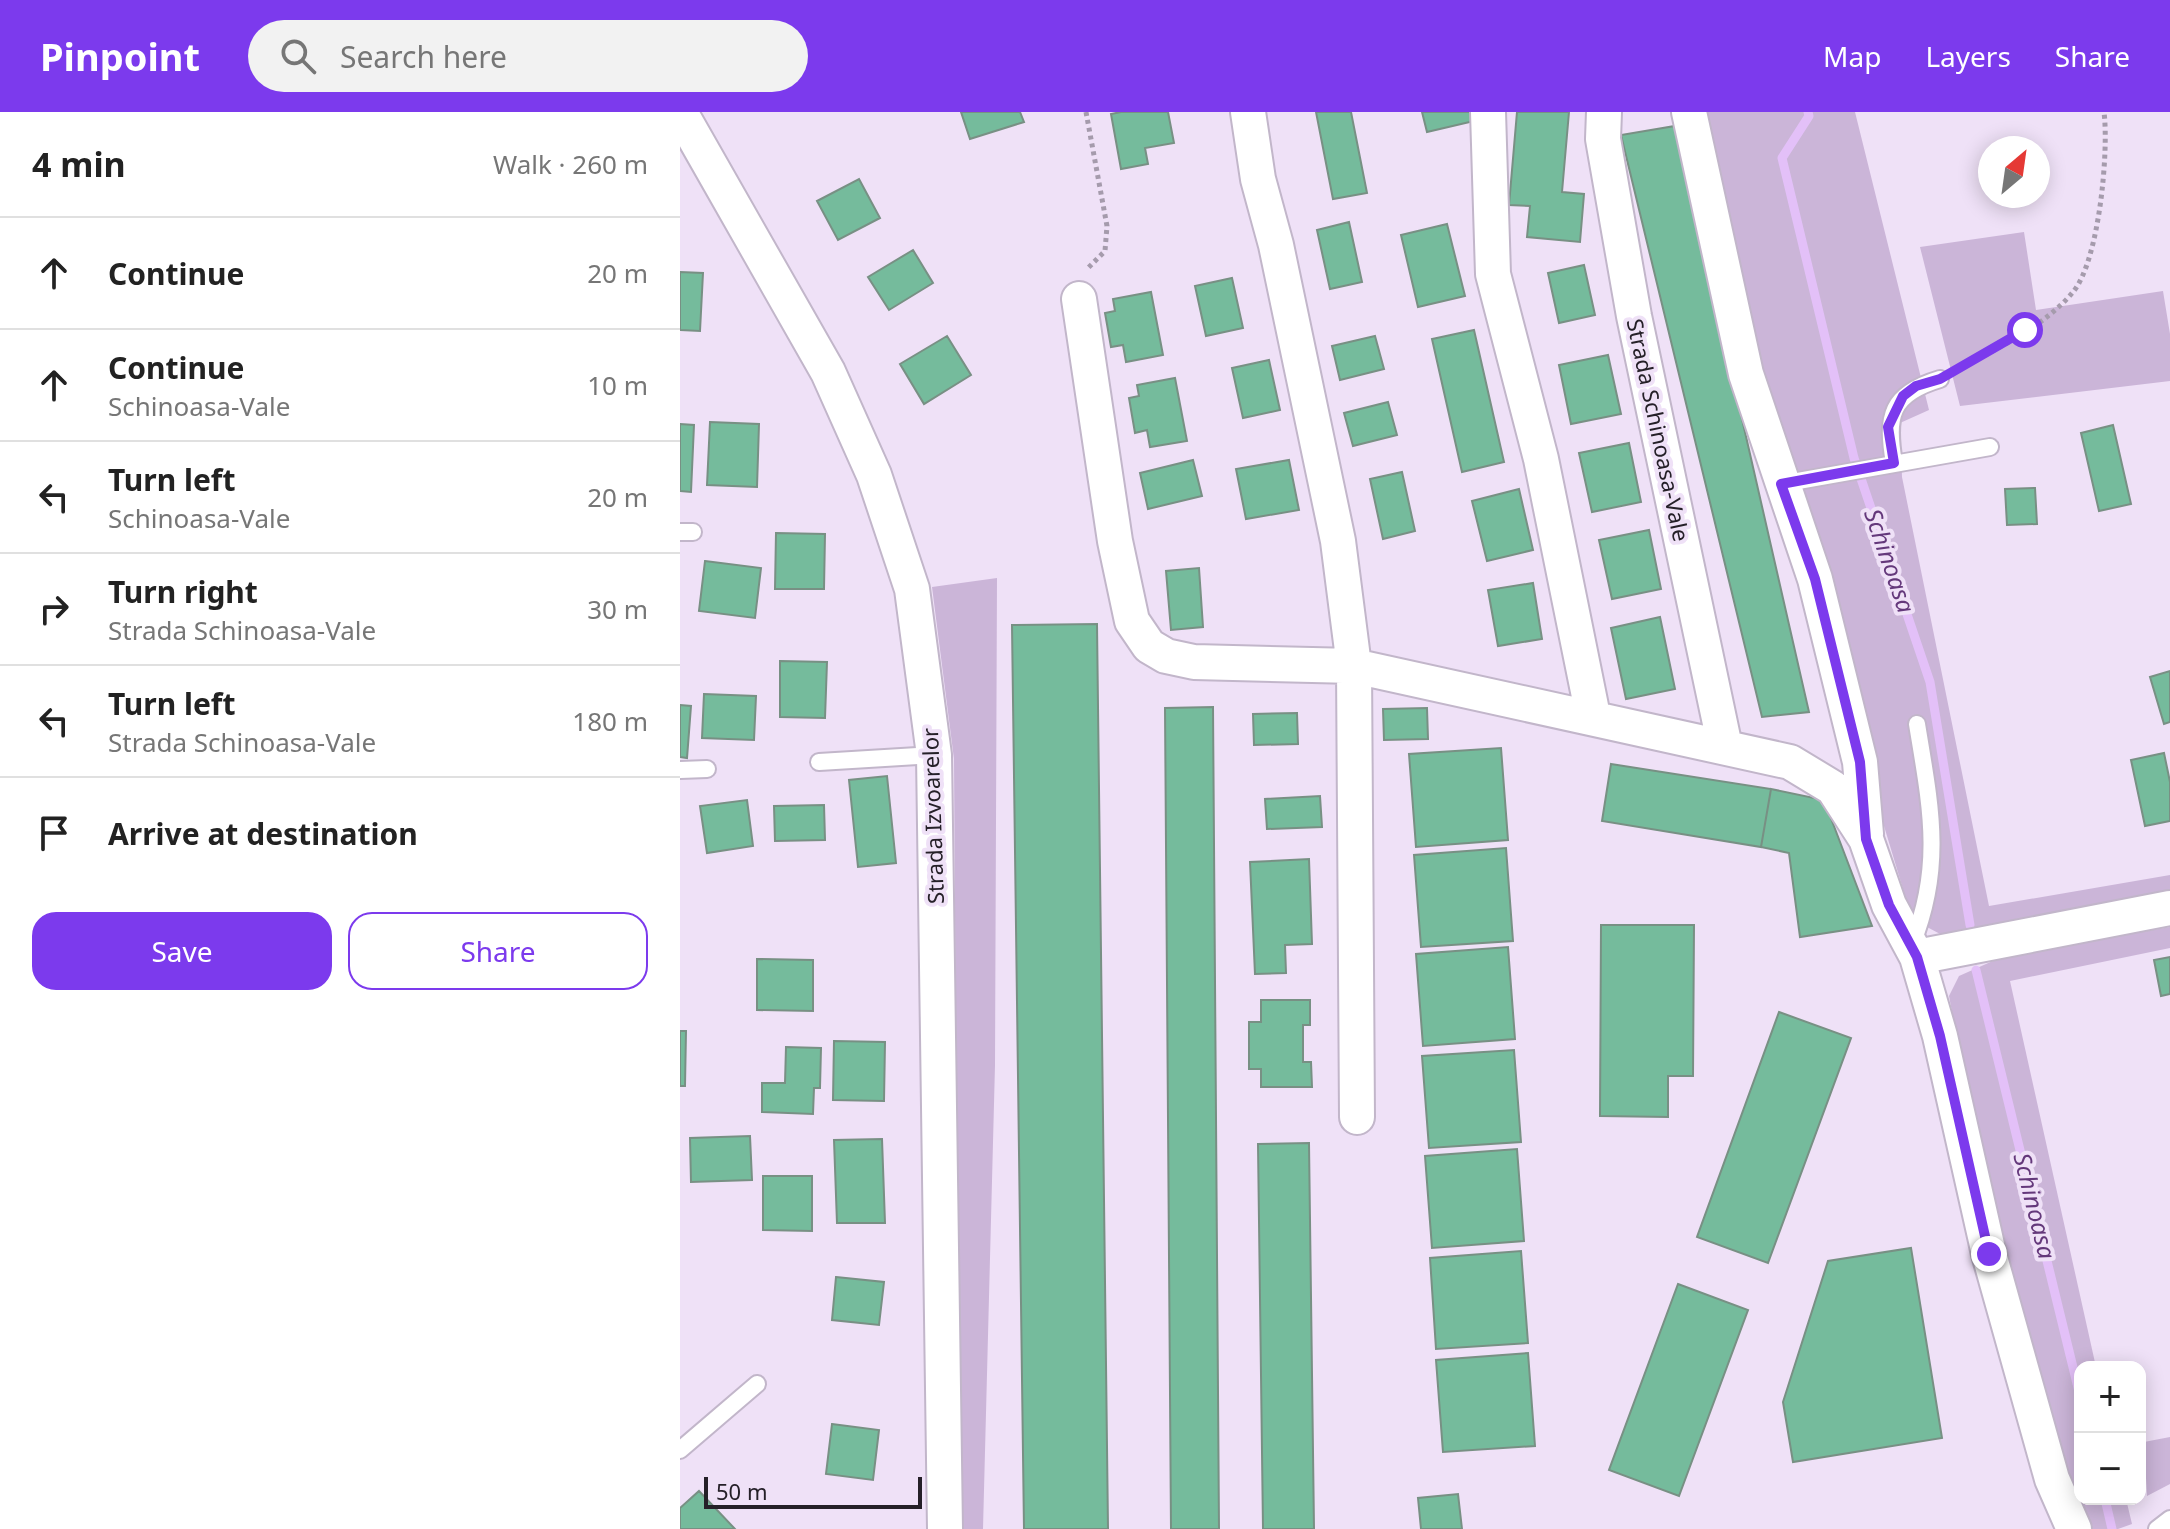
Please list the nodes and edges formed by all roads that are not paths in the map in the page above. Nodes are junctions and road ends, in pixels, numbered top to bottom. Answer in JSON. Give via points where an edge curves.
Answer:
{"nodes":[{"id":1,"x":680,"y":112,"type":"edge"},
{"id":2,"x":1248,"y":112,"type":"edge"},
{"id":3,"x":1488,"y":112,"type":"edge"},
{"id":4,"x":1604,"y":112,"type":"edge"},
{"id":5,"x":1689,"y":112,"type":"edge"},
{"id":6,"x":1079,"y":299,"type":"road end"},
{"id":7,"x":1940,"y":379,"type":"road end"},
{"id":8,"x":1990,"y":447,"type":"dead end"},
{"id":9,"x":1886,"y":465,"type":"junction"},
{"id":10,"x":1781,"y":484,"type":"junction"},
{"id":11,"x":1354,"y":666,"type":"junction"},
{"id":12,"x":1593,"y":716,"type":"junction"},
{"id":13,"x":1917,"y":724,"type":"dead end"},
{"id":14,"x":1725,"y":747,"type":"junction"},
{"id":15,"x":934,"y":755,"type":"junction"},
{"id":16,"x":819,"y":762,"type":"dead end"},
{"id":17,"x":707,"y":769,"type":"dead end"},
{"id":18,"x":680,"y":770,"type":"edge"},
{"id":19,"x":1866,"y":839,"type":"junction"},
{"id":20,"x":2170,"y":908,"type":"edge"},
{"id":21,"x":1914,"y":951,"type":"junction"},
{"id":22,"x":1357,"y":1117,"type":"dead end"},
{"id":23,"x":757,"y":1384,"type":"dead end"},
{"id":24,"x":680,"y":1450,"type":"edge"},
{"id":25,"x":2170,"y":1519,"type":"edge"},
{"id":26,"x":945,"y":1529,"type":"edge"},
{"id":27,"x":2074,"y":1529,"type":"edge"},
{"id":28,"x":2157,"y":1529,"type":"edge"}],
"edges":[{"from":1,"to":15,"type":"street","name":"Strada Izvoarelor","via":[[828,372],[874,475],[912,589]]},
{"from":2,"to":11,"type":"street","via":[[1338,541]]},
{"from":3,"to":12,"type":"street","via":[[1493,274],[1541,459]]},
{"from":4,"to":14,"type":"street","name":"Strada Schinoasa-Vale","via":[[1603,139],[1634,316]]},
{"from":5,"to":10,"type":"street","via":[[1746,374]]},
{"from":6,"to":11,"type":"street","via":[[1115,541],[1132,621],[1149,646],[1194,662]]},
{"from":7,"to":9,"type":"lane","via":[[1916,386],[1893,412]]},
{"from":8,"to":9,"type":"lane"},
{"from":9,"to":10,"type":"lane"},
{"from":10,"to":19,"type":"street","via":[[1815,579],[1860,762]]},
{"from":11,"to":12,"type":"street"},
{"from":11,"to":22,"type":"street"},
{"from":12,"to":14,"type":"street"},
{"from":13,"to":21,"type":"lane","via":[[1934,833]]},
{"from":14,"to":19,"type":"street","via":[[1790,762],[1833,788]]},
{"from":15,"to":16,"type":"lane"},
{"from":15,"to":26,"type":"street","name":"Strada Izvoarelor"},
{"from":17,"to":18,"type":"lane"},
{"from":19,"to":21,"type":"street","via":[[1889,905]]},
{"from":20,"to":21,"type":"street"},
{"from":21,"to":27,"type":"street","via":[[1940,1036],[1989,1254],[2052,1479]]},
{"from":23,"to":24,"type":"lane"},
{"from":25,"to":28,"type":"lane"}]}
